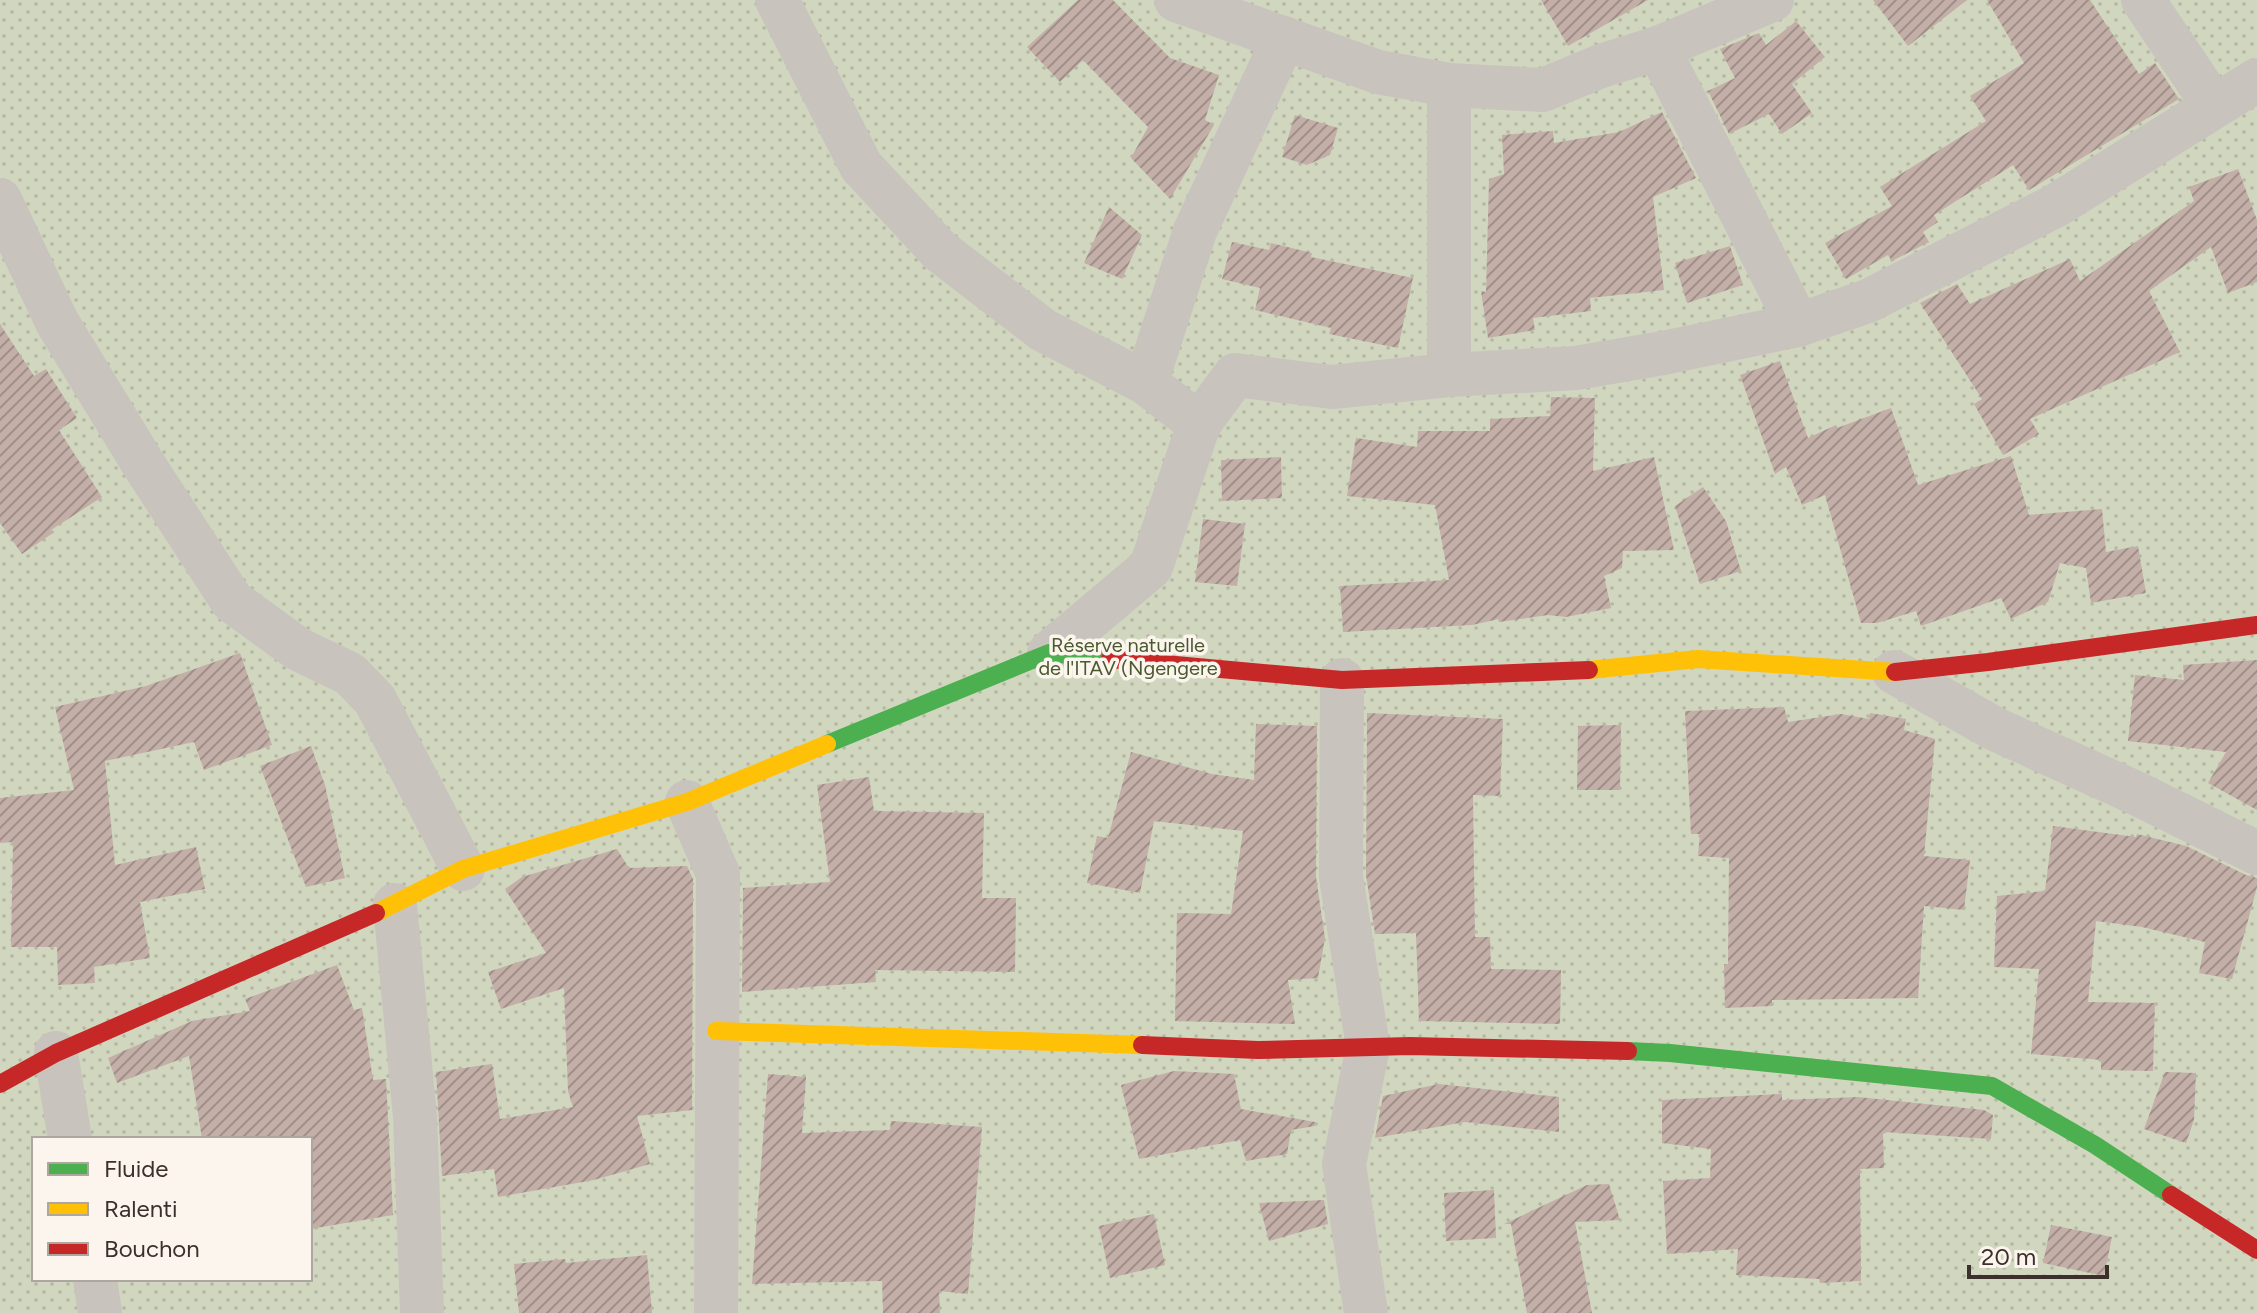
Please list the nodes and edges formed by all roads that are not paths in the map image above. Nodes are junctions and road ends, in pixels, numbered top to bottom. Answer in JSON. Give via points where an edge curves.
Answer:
{"nodes":[{"id":1,"x":777,"y":0,"type":"edge"},
{"id":2,"x":1176,"y":0,"type":"edge"},
{"id":3,"x":1772,"y":0,"type":"edge"},
{"id":4,"x":2143,"y":0,"type":"edge"},
{"id":5,"x":1284,"y":38,"type":"junction"},
{"id":6,"x":1658,"y":48,"type":"junction"},
{"id":7,"x":2257,"y":80,"type":"edge"},
{"id":8,"x":1449,"y":85,"type":"junction"},
{"id":9,"x":2214,"y":106,"type":"junction"},
{"id":10,"x":0,"y":200,"type":"edge"},
{"id":11,"x":1798,"y":325,"type":"junction"},
{"id":12,"x":1449,"y":375,"type":"junction"},
{"id":13,"x":1146,"y":383,"type":"junction"},
{"id":14,"x":1199,"y":424,"type":"junction"},
{"id":15,"x":2257,"y":625,"type":"edge"},
{"id":16,"x":1049,"y":653,"type":"junction"},
{"id":17,"x":1894,"y":672,"type":"junction"},
{"id":18,"x":1342,"y":680,"type":"junction"},
{"id":19,"x":687,"y":802,"type":"junction"},
{"id":20,"x":2257,"y":853,"type":"edge"},
{"id":21,"x":463,"y":869,"type":"junction"},
{"id":22,"x":395,"y":905,"type":"junction"},
{"id":23,"x":716,"y":1031,"type":"junction"},
{"id":24,"x":1368,"y":1047,"type":"junction"},
{"id":25,"x":56,"y":1053,"type":"junction"},
{"id":26,"x":0,"y":1084,"type":"edge"},
{"id":27,"x":70,"y":1137,"type":"edge"},
{"id":28,"x":2257,"y":1250,"type":"edge"},
{"id":29,"x":95,"y":1281,"type":"edge"},
{"id":30,"x":100,"y":1313,"type":"edge"},
{"id":31,"x":422,"y":1313,"type":"edge"},
{"id":32,"x":716,"y":1313,"type":"edge"},
{"id":33,"x":1366,"y":1313,"type":"edge"}],
"edges":[{"from":1,"to":13,"type":"street","via":[[861,166],[940,251],[1043,330]]},
{"from":2,"to":5,"type":"street"},
{"from":3,"to":6,"type":"street"},
{"from":4,"to":9,"type":"street"},
{"from":5,"to":8,"type":"street","via":[[1378,72]]},
{"from":5,"to":13,"type":"street","via":[[1195,231]]},
{"from":6,"to":8,"type":"street","via":[[1543,90]]},
{"from":6,"to":11,"type":"street"},
{"from":7,"to":9,"type":"street"},
{"from":8,"to":12,"type":"street"},
{"from":9,"to":11,"type":"street","via":[[2055,206],[1868,301]]},
{"from":10,"to":21,"type":"street","via":[[57,322],[232,601],[298,649],[350,674],[375,700]]},
{"from":11,"to":12,"type":"street","via":[[1576,368]]},
{"from":12,"to":14,"type":"street","via":[[1332,387],[1235,375]]},
{"from":13,"to":14,"type":"street"},
{"from":14,"to":16,"type":"street","via":[[1151,567]]},
{"from":15,"to":17,"type":"street"},
{"from":16,"to":18,"type":"street"},
{"from":16,"to":19,"type":"street"},
{"from":17,"to":18,"type":"street","via":[[1698,659],[1607,669]]},
{"from":17,"to":20,"type":"street","via":[[1995,729]]},
{"from":18,"to":24,"type":"street","via":[[1341,877]]},
{"from":19,"to":21,"type":"street"},
{"from":19,"to":23,"type":"street","via":[[718,874]]},
{"from":21,"to":22,"type":"street"},
{"from":22,"to":25,"type":"street"},
{"from":22,"to":31,"type":"street","via":[[415,1117]]},
{"from":23,"to":24,"type":"street","via":[[1258,1050]]},
{"from":23,"to":32,"type":"street"},
{"from":24,"to":28,"type":"street","via":[[1670,1053],[1992,1086],[2095,1145]]},
{"from":24,"to":33,"type":"street","via":[[1344,1164]]},
{"from":25,"to":26,"type":"street"},
{"from":25,"to":27,"type":"street"},
{"from":29,"to":30,"type":"street"}]}
